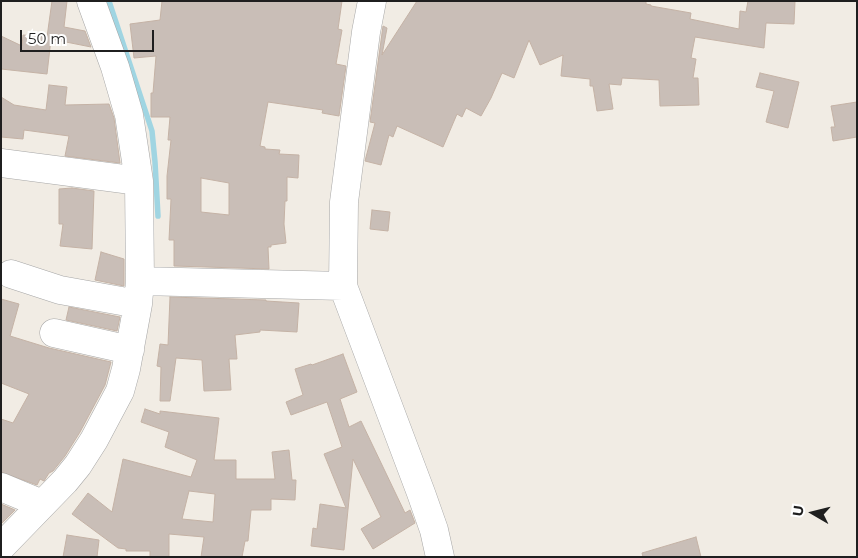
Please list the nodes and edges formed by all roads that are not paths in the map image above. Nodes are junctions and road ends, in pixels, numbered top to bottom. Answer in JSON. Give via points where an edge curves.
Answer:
{"nodes":[{"id":1,"x":92,"y":1,"type":"edge"},
{"id":2,"x":372,"y":1,"type":"edge"},
{"id":3,"x":1,"y":163,"type":"edge"},
{"id":4,"x":139,"y":181,"type":"junction"},
{"id":5,"x":11,"y":274,"type":"dead end"},
{"id":6,"x":342,"y":286,"type":"junction"},
{"id":7,"x":148,"y":287,"type":"junction"},
{"id":8,"x":54,"y":333,"type":"dead end"},
{"id":9,"x":130,"y":350,"type":"junction"},
{"id":10,"x":1,"y":487,"type":"edge"},
{"id":11,"x":42,"y":504,"type":"junction"},
{"id":12,"x":2,"y":546,"type":"edge"},
{"id":13,"x":440,"y":557,"type":"edge"}],
"edges":[{"from":1,"to":4,"type":"street","via":[[129,115]]},
{"from":2,"to":6,"type":"street","via":[[344,202]]},
{"from":3,"to":4,"type":"street"},
{"from":4,"to":7,"type":"street"},
{"from":5,"to":7,"type":"street","via":[[60,290]]},
{"from":6,"to":7,"type":"street"},
{"from":6,"to":13,"type":"street","via":[[421,493]]},
{"from":7,"to":9,"type":"street"},
{"from":8,"to":9,"type":"street"},
{"from":9,"to":11,"type":"street","via":[[120,390],[94,440],[78,465]]},
{"from":10,"to":11,"type":"street"},
{"from":11,"to":12,"type":"street"}]}
